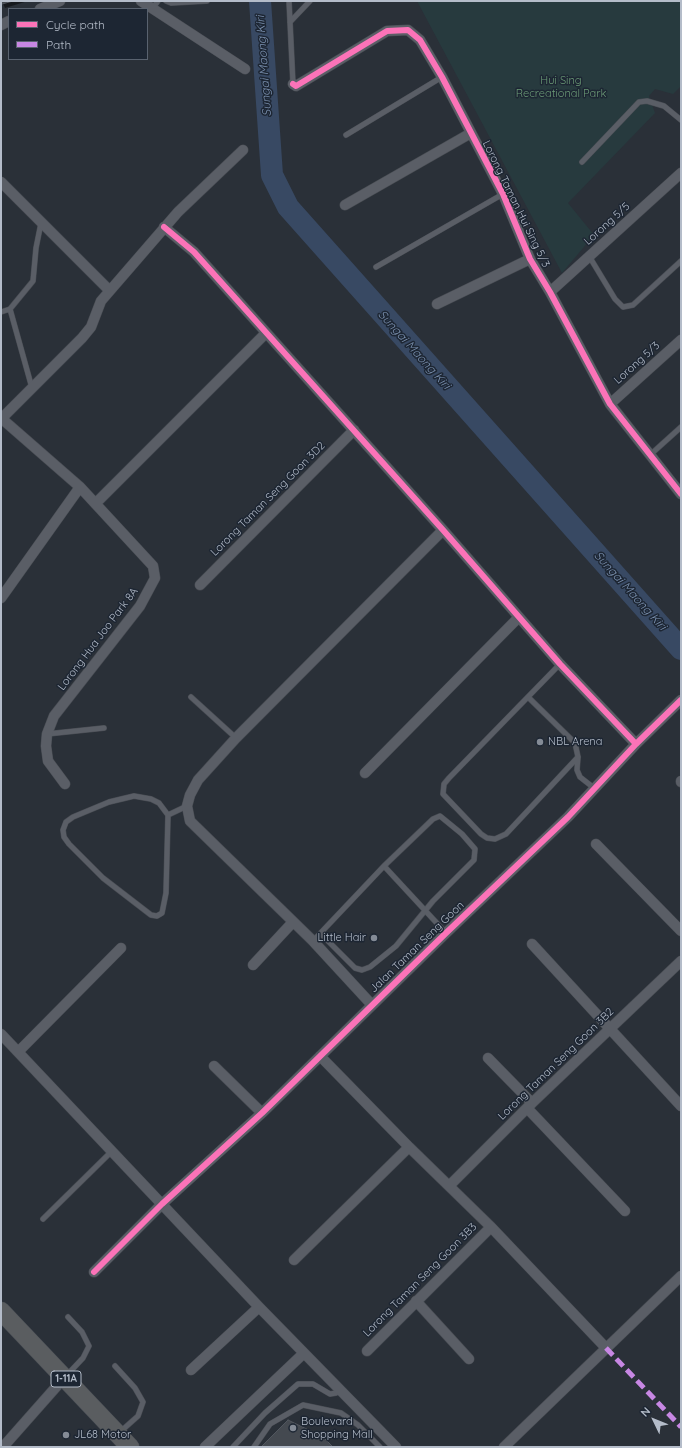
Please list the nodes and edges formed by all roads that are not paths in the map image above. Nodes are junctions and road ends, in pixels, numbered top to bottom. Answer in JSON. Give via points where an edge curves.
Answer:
{"nodes":[{"id":1,"x":60,"y":1,"type":"edge"},
{"id":2,"x":141,"y":1,"type":"edge"},
{"id":3,"x":166,"y":1,"type":"edge"},
{"id":4,"x":207,"y":1,"type":"edge"},
{"id":5,"x":289,"y":1,"type":"edge"},
{"id":6,"x":310,"y":1,"type":"edge"},
{"id":7,"x":155,"y":5,"type":"edge"},
{"id":8,"x":42,"y":8,"type":"edge"},
{"id":9,"x":290,"y":22,"type":"junction"},
{"id":10,"x":245,"y":69,"type":"dead end"},
{"id":11,"x":442,"y":77,"type":"junction"},
{"id":12,"x":293,"y":84,"type":"joint"},
{"id":13,"x":681,"y":120,"type":"edge"},
{"id":14,"x":471,"y":133,"type":"junction"},
{"id":15,"x":346,"y":135,"type":"dead end"},
{"id":16,"x":243,"y":150,"type":"dead end"},
{"id":17,"x":582,"y":162,"type":"dead end"},
{"id":18,"x":681,"y":173,"type":"edge"},
{"id":19,"x":2,"y":186,"type":"edge"},
{"id":20,"x":503,"y":194,"type":"junction"},
{"id":21,"x":345,"y":205,"type":"dead end"},
{"id":22,"x":40,"y":223,"type":"junction"},
{"id":23,"x":164,"y":228,"type":"junction"},
{"id":24,"x":589,"y":256,"type":"junction"},
{"id":25,"x":530,"y":259,"type":"junction"},
{"id":26,"x":681,"y":261,"type":"edge"},
{"id":27,"x":376,"y":267,"type":"dead end"},
{"id":28,"x":109,"y":290,"type":"junction"},
{"id":29,"x":550,"y":292,"type":"junction"},
{"id":30,"x":437,"y":304,"type":"dead end"},
{"id":31,"x":10,"y":309,"type":"junction"},
{"id":32,"x":1,"y":312,"type":"edge"},
{"id":33,"x":266,"y":333,"type":"junction"},
{"id":34,"x":681,"y":340,"type":"edge"},
{"id":35,"x":32,"y":388,"type":"junction"},
{"id":36,"x":610,"y":404,"type":"junction"},
{"id":37,"x":1,"y":418,"type":"edge"},
{"id":38,"x":681,"y":427,"type":"edge"},
{"id":39,"x":354,"y":430,"type":"junction"},
{"id":40,"x":650,"y":455,"type":"junction"},
{"id":41,"x":80,"y":487,"type":"junction"},
{"id":42,"x":681,"y":494,"type":"edge"},
{"id":43,"x":96,"y":503,"type":"junction"},
{"id":44,"x":443,"y":530,"type":"junction"},
{"id":45,"x":200,"y":585,"type":"dead end"},
{"id":46,"x":1,"y":598,"type":"edge"},
{"id":47,"x":519,"y":617,"type":"junction"},
{"id":48,"x":560,"y":664,"type":"junction"},
{"id":49,"x":191,"y":697,"type":"dead end"},
{"id":50,"x":528,"y":697,"type":"junction"},
{"id":51,"x":681,"y":700,"type":"edge"},
{"id":52,"x":104,"y":728,"type":"dead end"},
{"id":53,"x":47,"y":734,"type":"junction"},
{"id":54,"x":236,"y":738,"type":"junction"},
{"id":55,"x":636,"y":744,"type":"junction"},
{"id":56,"x":578,"y":757,"type":"junction"},
{"id":57,"x":366,"y":773,"type":"dead end"},
{"id":58,"x":65,"y":784,"type":"dead end"},
{"id":59,"x":594,"y":788,"type":"junction"},
{"id":60,"x":188,"y":806,"type":"junction"},
{"id":61,"x":168,"y":815,"type":"junction"},
{"id":62,"x":596,"y":844,"type":"dead end"},
{"id":63,"x":384,"y":866,"type":"junction"},
{"id":64,"x":426,"y":910,"type":"junction"},
{"id":65,"x":292,"y":923,"type":"junction"},
{"id":66,"x":681,"y":931,"type":"edge"},
{"id":67,"x":446,"y":933,"type":"junction"},
{"id":68,"x":321,"y":934,"type":"junction"},
{"id":69,"x":313,"y":941,"type":"junction"},
{"id":70,"x":532,"y":944,"type":"dead end"},
{"id":71,"x":121,"y":948,"type":"dead end"},
{"id":72,"x":681,"y":962,"type":"edge"},
{"id":73,"x":252,"y":965,"type":"dead end"},
{"id":74,"x":372,"y":1005,"type":"junction"},
{"id":75,"x":610,"y":1028,"type":"junction"},
{"id":76,"x":1,"y":1034,"type":"edge"},
{"id":77,"x":19,"y":1051,"type":"junction"},
{"id":78,"x":320,"y":1056,"type":"junction"},
{"id":79,"x":488,"y":1058,"type":"dead end"},
{"id":80,"x":214,"y":1066,"type":"dead end"},
{"id":81,"x":530,"y":1105,"type":"junction"},
{"id":82,"x":681,"y":1106,"type":"edge"},
{"id":83,"x":262,"y":1113,"type":"junction"},
{"id":84,"x":409,"y":1147,"type":"junction"},
{"id":85,"x":112,"y":1150,"type":"junction"},
{"id":86,"x":449,"y":1186,"type":"junction"},
{"id":87,"x":162,"y":1204,"type":"junction"},
{"id":88,"x":625,"y":1211,"type":"dead end"},
{"id":89,"x":43,"y":1219,"type":"dead end"},
{"id":90,"x":491,"y":1227,"type":"junction"},
{"id":91,"x":294,"y":1260,"type":"dead end"},
{"id":92,"x":94,"y":1272,"type":"dead end"},
{"id":93,"x":681,"y":1276,"type":"edge"},
{"id":94,"x":416,"y":1301,"type":"junction"},
{"id":95,"x":259,"y":1307,"type":"junction"},
{"id":96,"x":2,"y":1314,"type":"edge"},
{"id":97,"x":68,"y":1317,"type":"dead end"},
{"id":98,"x":606,"y":1348,"type":"junction"},
{"id":99,"x":366,"y":1351,"type":"dead end"},
{"id":100,"x":304,"y":1353,"type":"junction"},
{"id":101,"x":469,"y":1359,"type":"dead end"},
{"id":102,"x":115,"y":1366,"type":"dead end"},
{"id":103,"x":191,"y":1370,"type":"dead end"},
{"id":104,"x":64,"y":1378,"type":"junction"},
{"id":105,"x":339,"y":1390,"type":"junction"},
{"id":106,"x":124,"y":1441,"type":"edge"},
{"id":107,"x":4,"y":1447,"type":"edge"},
{"id":108,"x":205,"y":1447,"type":"edge"},
{"id":109,"x":233,"y":1447,"type":"edge"},
{"id":110,"x":254,"y":1447,"type":"edge"},
{"id":111,"x":380,"y":1447,"type":"edge"},
{"id":112,"x":396,"y":1447,"type":"edge"},
{"id":113,"x":504,"y":1447,"type":"edge"}],
"edges":[{"from":1,"to":8,"type":"street"},
{"from":2,"to":7,"type":"street"},
{"from":3,"to":4,"type":"lane"},
{"from":5,"to":9,"type":"lane"},
{"from":6,"to":9,"type":"lane"},
{"from":7,"to":10,"type":"street"},
{"from":9,"to":12,"type":"lane"},
{"from":11,"to":12,"type":"street","name":"Lorong Taman Hui Sing 5/3","via":[[420,40],[408,30],[401,30],[387,31],[296,86]]},
{"from":11,"to":14,"type":"street","name":"Lorong Taman Hui Sing 5/3"},
{"from":11,"to":15,"type":"lane"},
{"from":13,"to":17,"type":"lane","via":[[664,106],[647,100],[639,102]]},
{"from":14,"to":20,"type":"street","name":"Lorong Taman Hui Sing 5/3"},
{"from":14,"to":21,"type":"street"},
{"from":16,"to":23,"type":"street"},
{"from":18,"to":24,"type":"street","name":"Lorong 5/5"},
{"from":19,"to":22,"type":"street"},
{"from":20,"to":25,"type":"street","name":"Lorong Taman Hui Sing 5/3"},
{"from":20,"to":27,"type":"lane"},
{"from":22,"to":28,"type":"street"},
{"from":22,"to":31,"type":"lane","via":[[34,281]]},
{"from":23,"to":28,"type":"street"},
{"from":23,"to":33,"type":"street","via":[[194,252]]},
{"from":24,"to":26,"type":"lane","via":[[615,299],[623,307],[633,305]]},
{"from":24,"to":29,"type":"street","name":"Lorong 5/5"},
{"from":25,"to":29,"type":"street","name":"Lorong Taman Hui Sing 5/3"},
{"from":25,"to":30,"type":"street"},
{"from":28,"to":35,"type":"street","via":[[101,301],[90,328]]},
{"from":29,"to":36,"type":"street","name":"Lorong Taman Hui Sing 5/3"},
{"from":31,"to":32,"type":"lane"},
{"from":31,"to":35,"type":"lane"},
{"from":33,"to":39,"type":"street"},
{"from":33,"to":43,"type":"street"},
{"from":34,"to":36,"type":"street","name":"Lorong 5/3"},
{"from":35,"to":37,"type":"street"},
{"from":36,"to":40,"type":"street","name":"Lorong Taman Hui Sing 5/3"},
{"from":37,"to":41,"type":"street","name":"Lorong Hua Joo Park 8A"},
{"from":38,"to":40,"type":"lane"},
{"from":39,"to":44,"type":"street"},
{"from":39,"to":45,"type":"street","name":"Lorong Taman Seng Goon 3D2"},
{"from":40,"to":42,"type":"street","name":"Lorong Taman Hui Sing 5/3"},
{"from":41,"to":43,"type":"street","name":"Lorong Hua Joo Park 8A"},
{"from":41,"to":46,"type":"street"},
{"from":43,"to":53,"type":"street","name":"Lorong Hua Joo Park 8A","via":[[153,566],[154,578],[140,606],[54,716]]},
{"from":44,"to":47,"type":"street"},
{"from":44,"to":54,"type":"street"},
{"from":47,"to":48,"type":"street"},
{"from":47,"to":57,"type":"street"},
{"from":48,"to":50,"type":"lane"},
{"from":48,"to":55,"type":"street"},
{"from":49,"to":54,"type":"lane"},
{"from":50,"to":56,"type":"lane","via":[[575,743]]},
{"from":50,"to":56,"type":"lane","via":[[449,778],[444,784],[442,794],[481,834],[495,839],[506,834]]},
{"from":51,"to":55,"type":"street","name":"Jalan Taman Seng Goon"},
{"from":52,"to":53,"type":"lane"},
{"from":53,"to":58,"type":"street","name":"Lorong Hua Joo Park 8A","via":[[48,761]]},
{"from":54,"to":60,"type":"street","via":[[198,780],[190,795]]},
{"from":55,"to":59,"type":"street","name":"Jalan Taman Seng Goon"},
{"from":56,"to":59,"type":"lane","via":[[577,770],[580,777]]},
{"from":59,"to":67,"type":"street","name":"Jalan Taman Seng Goon","via":[[568,817]]},
{"from":60,"to":61,"type":"lane"},
{"from":60,"to":65,"type":"street","via":[[190,821]]},
{"from":61,"to":61,"type":"lane","via":[[166,893],[162,913],[157,916],[151,916],[103,878],[64,837],[66,822],[73,817],[108,802],[134,796],[159,803]]},
{"from":62,"to":66,"type":"street"},
{"from":63,"to":64,"type":"lane"},
{"from":63,"to":64,"type":"lane","via":[[433,819],[440,816],[462,834],[474,848],[474,860]]},
{"from":63,"to":68,"type":"lane"},
{"from":64,"to":67,"type":"lane"},
{"from":64,"to":68,"type":"lane","via":[[396,946],[370,967],[362,970],[355,968]]},
{"from":65,"to":69,"type":"street"},
{"from":65,"to":73,"type":"street"},
{"from":67,"to":74,"type":"street","name":"Jalan Taman Seng Goon"},
{"from":68,"to":69,"type":"lane"},
{"from":69,"to":74,"type":"street"},
{"from":70,"to":75,"type":"street"},
{"from":71,"to":77,"type":"street"},
{"from":72,"to":75,"type":"street","name":"Lorong Taman Seng Goon 3B2"},
{"from":74,"to":78,"type":"street","name":"Jalan Taman Seng Goon"},
{"from":75,"to":81,"type":"street","name":"Lorong Taman Seng Goon 3B2"},
{"from":75,"to":82,"type":"street"},
{"from":76,"to":77,"type":"street"},
{"from":77,"to":85,"type":"street"},
{"from":78,"to":83,"type":"street","name":"Jalan Taman Seng Goon"},
{"from":78,"to":84,"type":"street"},
{"from":79,"to":81,"type":"street"},
{"from":80,"to":83,"type":"street"},
{"from":81,"to":86,"type":"street","name":"Lorong Taman Seng Goon 3B2"},
{"from":81,"to":88,"type":"street"},
{"from":83,"to":87,"type":"street","name":"Jalan Taman Seng Goon"},
{"from":84,"to":86,"type":"street"},
{"from":84,"to":91,"type":"street"},
{"from":85,"to":87,"type":"street"},
{"from":85,"to":89,"type":"lane"},
{"from":86,"to":90,"type":"street"},
{"from":87,"to":92,"type":"street","name":"Jalan Taman Seng Goon"},
{"from":87,"to":95,"type":"street"},
{"from":90,"to":94,"type":"street","name":"Lorong Taman Seng Goon 3B3"},
{"from":90,"to":98,"type":"street"},
{"from":93,"to":98,"type":"street"},
{"from":94,"to":99,"type":"street","name":"Lorong Taman Seng Goon 3B3"},
{"from":94,"to":101,"type":"street"},
{"from":95,"to":100,"type":"street"},
{"from":95,"to":103,"type":"street"},
{"from":96,"to":104,"type":"highway","number":"1-11A"},
{"from":97,"to":104,"type":"lane","via":[[82,1332],[89,1346],[84,1358]]},
{"from":98,"to":113,"type":"street"},
{"from":100,"to":105,"type":"street"},
{"from":100,"to":108,"type":"street"},
{"from":102,"to":106,"type":"lane","via":[[143,1402]]},
{"from":104,"to":106,"type":"highway","number":"1-11A"},
{"from":104,"to":107,"type":"street"},
{"from":105,"to":109,"type":"lane","via":[[330,1394],[313,1384],[298,1384]]},
{"from":105,"to":112,"type":"street"},
{"from":110,"to":111,"type":"lane","via":[[270,1424],[303,1405],[341,1413],[358,1425]]}]}
